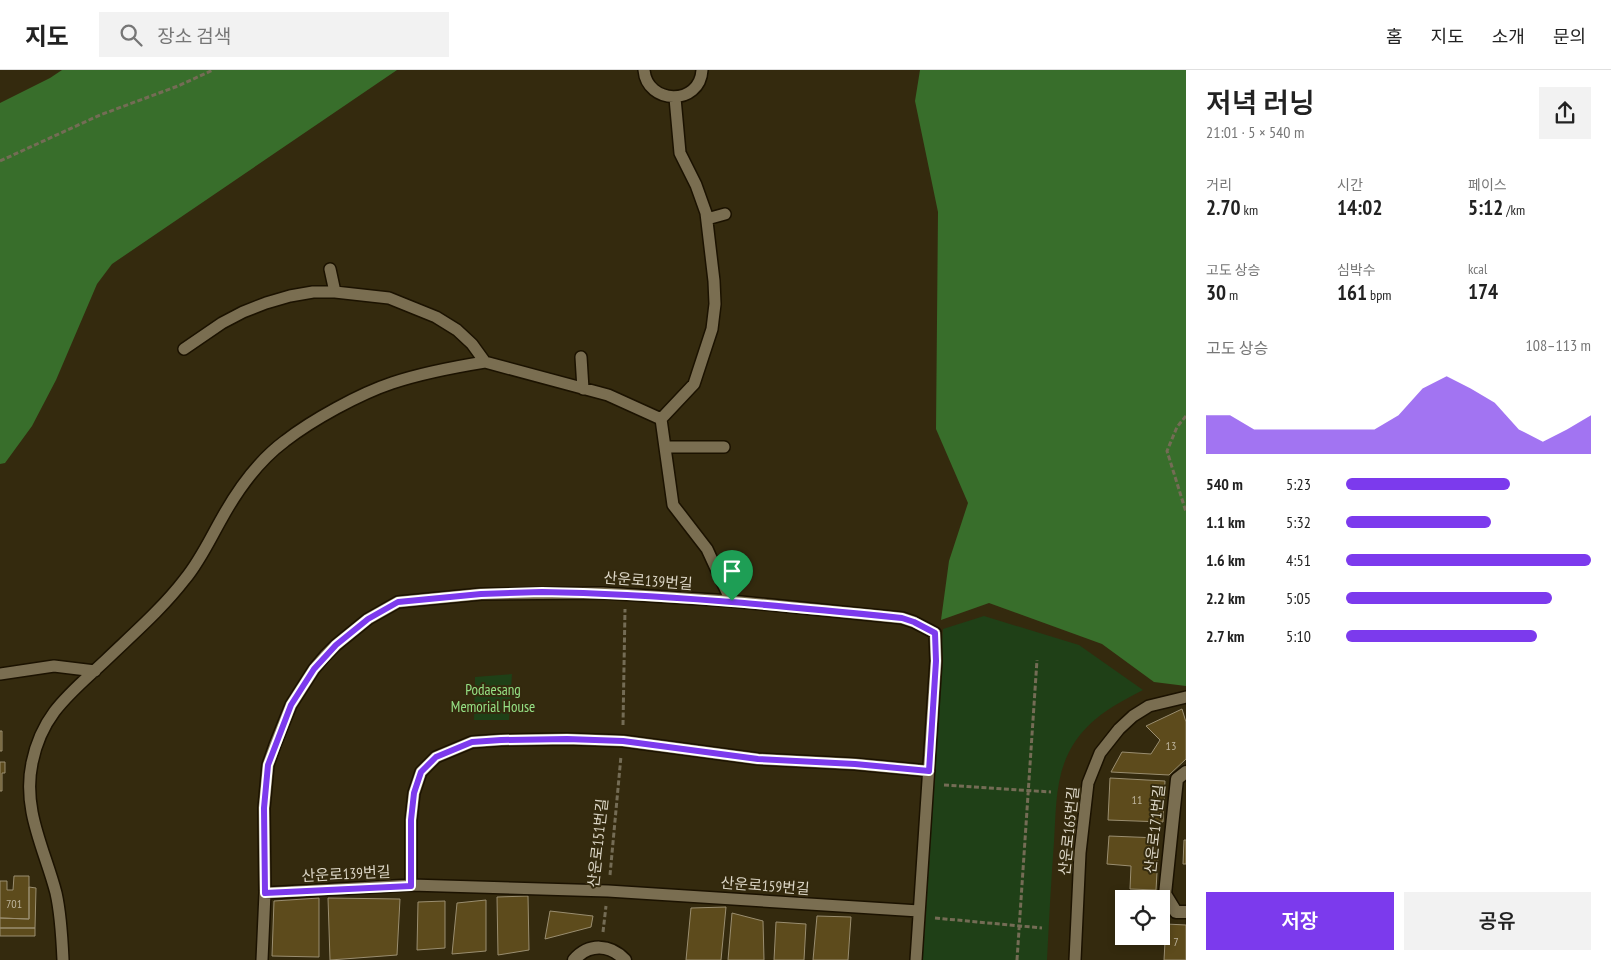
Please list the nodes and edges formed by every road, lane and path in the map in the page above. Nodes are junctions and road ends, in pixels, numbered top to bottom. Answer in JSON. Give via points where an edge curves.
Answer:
{"nodes":[{"id":1,"x":213,"y":70,"type":"edge"},
{"id":2,"x":644,"y":70,"type":"edge"},
{"id":3,"x":702,"y":70,"type":"edge"},
{"id":4,"x":675,"y":98,"type":"junction"},
{"id":5,"x":0,"y":161,"type":"edge"},
{"id":6,"x":725,"y":214,"type":"dead end"},
{"id":7,"x":707,"y":220,"type":"junction"},
{"id":8,"x":330,"y":269,"type":"dead end"},
{"id":9,"x":335,"y":292,"type":"junction"},
{"id":10,"x":184,"y":349,"type":"dead end"},
{"id":11,"x":581,"y":356,"type":"dead end"},
{"id":12,"x":485,"y":362,"type":"junction"},
{"id":13,"x":583,"y":388,"type":"junction"},
{"id":14,"x":1186,"y":416,"type":"edge"},
{"id":15,"x":661,"y":419,"type":"junction"},
{"id":16,"x":665,"y":447,"type":"junction"},
{"id":17,"x":724,"y":447,"type":"dead end"},
{"id":18,"x":1186,"y":512,"type":"edge"},
{"id":19,"x":626,"y":595,"type":"junction"},
{"id":20,"x":732,"y":601,"type":"junction"},
{"id":21,"x":1037,"y":660,"type":"dead end"},
{"id":22,"x":95,"y":671,"type":"junction"},
{"id":23,"x":0,"y":674,"type":"edge"},
{"id":24,"x":1186,"y":697,"type":"edge"},
{"id":25,"x":623,"y":741,"type":"junction"},
{"id":26,"x":929,"y":771,"type":"junction"},
{"id":27,"x":1186,"y":772,"type":"edge"},
{"id":28,"x":939,"y":785,"type":"dead end"},
{"id":29,"x":1027,"y":791,"type":"junction"},
{"id":30,"x":1051,"y":792,"type":"dead end"},
{"id":31,"x":411,"y":886,"type":"junction"},
{"id":32,"x":608,"y":891,"type":"junction"},
{"id":33,"x":265,"y":893,"type":"junction"},
{"id":34,"x":1186,"y":912,"type":"edge"},
{"id":35,"x":924,"y":914,"type":"junction"},
{"id":36,"x":1019,"y":926,"type":"junction"},
{"id":37,"x":1042,"y":928,"type":"dead end"},
{"id":38,"x":601,"y":947,"type":"junction"},
{"id":39,"x":64,"y":960,"type":"edge"},
{"id":40,"x":262,"y":960,"type":"edge"},
{"id":41,"x":574,"y":960,"type":"edge"},
{"id":42,"x":625,"y":960,"type":"edge"},
{"id":43,"x":916,"y":960,"type":"edge"},
{"id":44,"x":1017,"y":960,"type":"edge"},
{"id":45,"x":1075,"y":960,"type":"edge"}],
"edges":[{"from":1,"to":5,"type":"path","via":[[100,115]]},
{"from":2,"to":4,"type":"lane","via":[[644,76],[656,92]]},
{"from":3,"to":4,"type":"lane","via":[[692,91]]},
{"from":4,"to":7,"type":"lane","via":[[680,153],[696,184]]},
{"from":6,"to":7,"type":"lane"},
{"from":7,"to":15,"type":"lane","via":[[714,281],[712,329],[694,384]]},
{"from":8,"to":9,"type":"lane"},
{"from":9,"to":10,"type":"lane","via":[[313,292],[266,302],[222,323]]},
{"from":9,"to":12,"type":"lane","via":[[389,298],[436,317],[457,330]]},
{"from":11,"to":13,"type":"lane"},
{"from":12,"to":13,"type":"lane"},
{"from":12,"to":22,"type":"lane","via":[[390,384],[321,418],[284,441],[267,456],[233,498],[186,578]]},
{"from":13,"to":15,"type":"lane","via":[[608,395]]},
{"from":14,"to":18,"type":"path","via":[[1177,427],[1167,451]]},
{"from":15,"to":16,"type":"lane"},
{"from":16,"to":17,"type":"lane"},
{"from":16,"to":20,"type":"lane","via":[[673,505],[707,549]]},
{"from":19,"to":20,"type":"lane","name":"산운로139번길"},
{"from":19,"to":25,"type":"path","name":"산운로151번길"},
{"from":19,"to":33,"type":"lane","name":"산운로139번길","via":[[542,592],[398,602],[368,619],[336,645],[314,669],[291,705],[268,765],[264,808]]},
{"from":20,"to":26,"type":"lane","name":"산운로139번길","via":[[902,618],[935,633]]},
{"from":21,"to":29,"type":"path"},
{"from":22,"to":23,"type":"lane","via":[[54,666]]},
{"from":22,"to":39,"type":"lane","via":[[64,699],[50,717],[39,738],[29,787],[34,826],[56,895]]},
{"from":24,"to":45,"type":"lane","name":"산운로165번길","via":[[1149,706],[1133,716],[1100,753],[1088,782],[1080,853]]},
{"from":25,"to":26,"type":"lane","via":[[758,759]]},
{"from":25,"to":31,"type":"lane","via":[[472,742],[436,757],[421,772],[414,793]]},
{"from":25,"to":32,"type":"path","name":"산운로151번길"},
{"from":26,"to":35,"type":"lane"},
{"from":27,"to":34,"type":"street","name":"산운로171번길","via":[[1177,779],[1165,894],[1176,912]]},
{"from":28,"to":29,"type":"path"},
{"from":29,"to":30,"type":"path"},
{"from":29,"to":36,"type":"path"},
{"from":31,"to":32,"type":"lane","name":"산운로139번길"},
{"from":31,"to":33,"type":"lane","name":"산운로139번길"},
{"from":32,"to":35,"type":"lane","name":"산운로159번길"},
{"from":32,"to":38,"type":"path","name":"산운로151번길"},
{"from":33,"to":40,"type":"lane","name":"산운로139번길"},
{"from":35,"to":36,"type":"path"},
{"from":35,"to":43,"type":"lane"},
{"from":36,"to":37,"type":"path"},
{"from":36,"to":44,"type":"path"},
{"from":38,"to":41,"type":"street","via":[[583,952]]},
{"from":38,"to":42,"type":"street","via":[[611,949]]}]}
